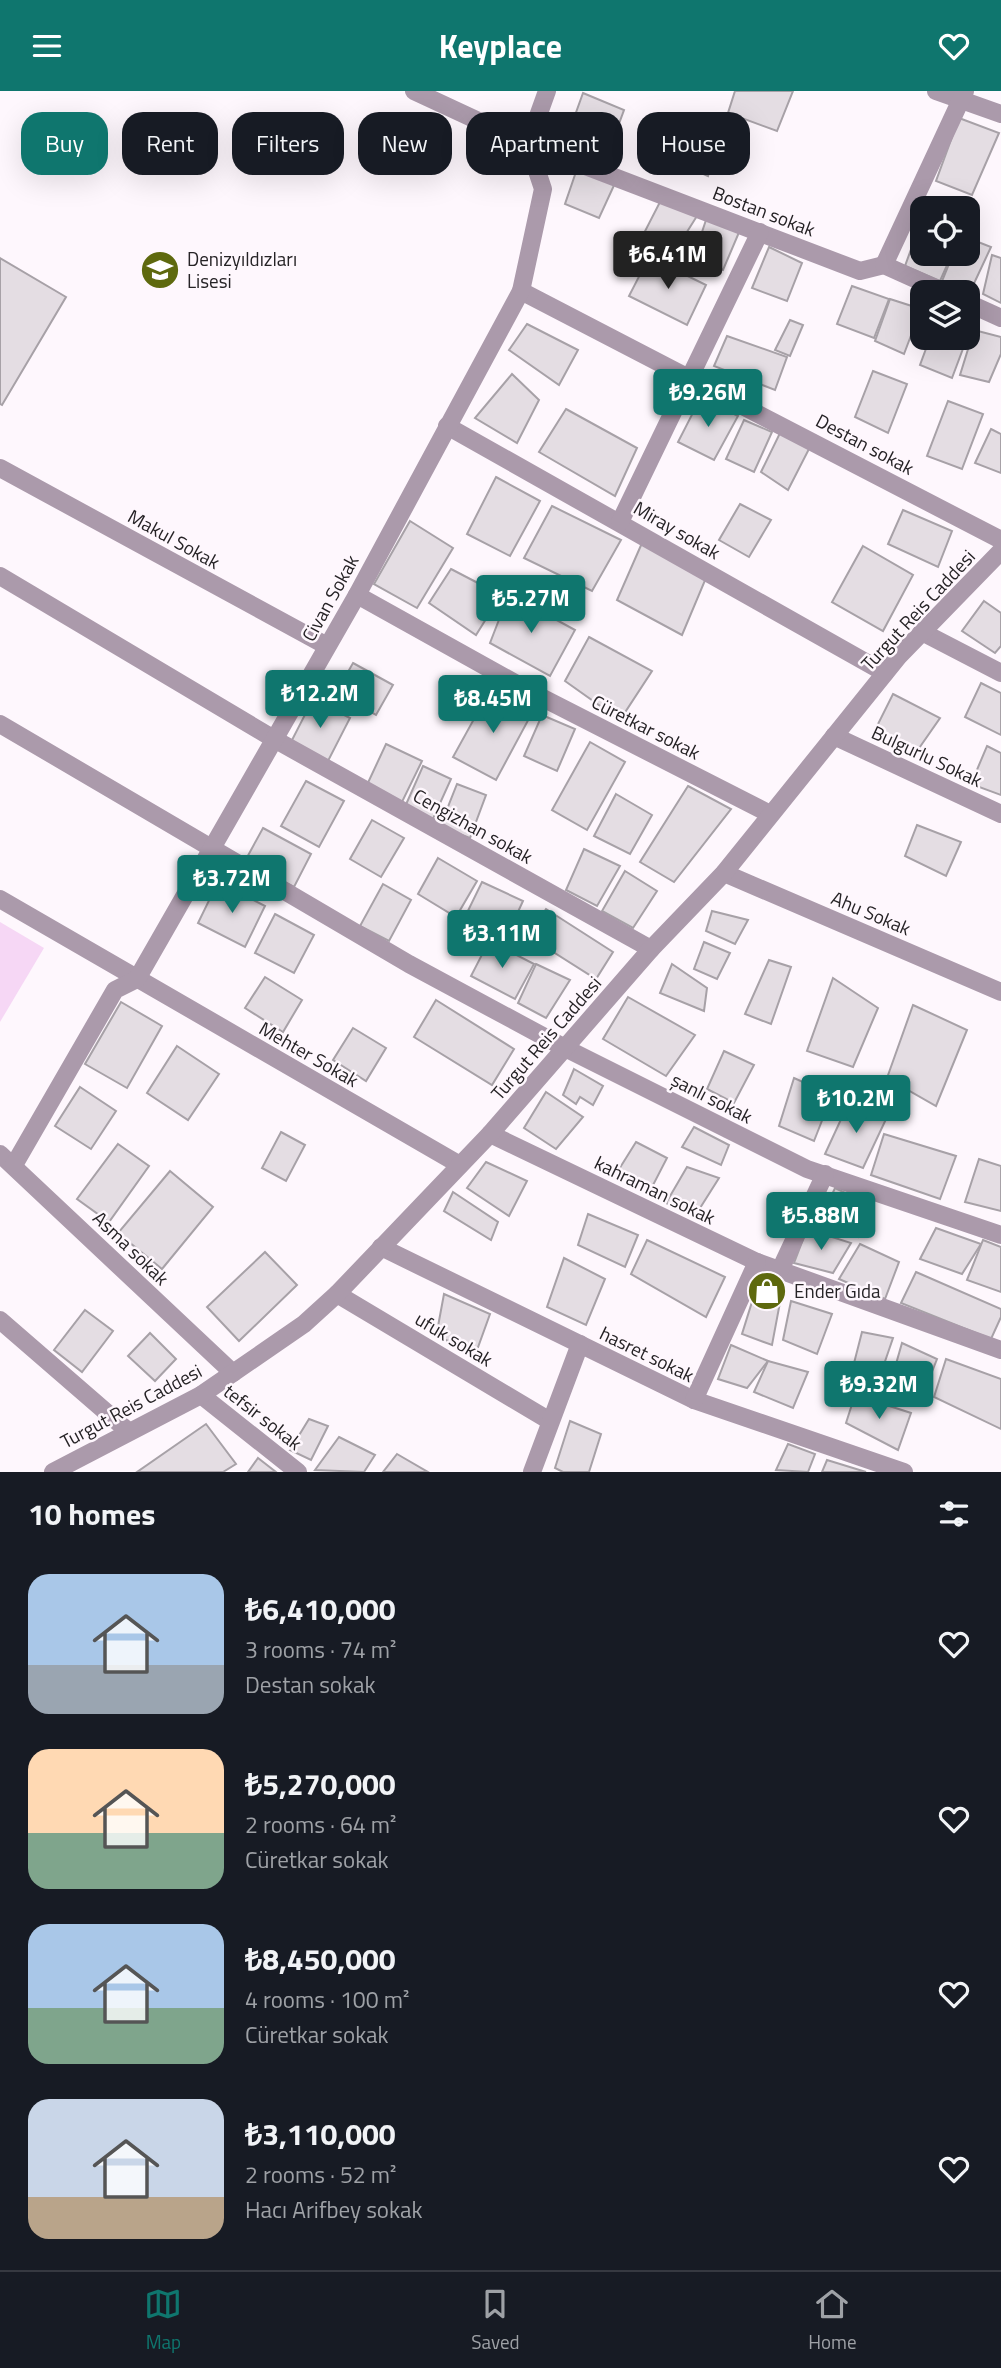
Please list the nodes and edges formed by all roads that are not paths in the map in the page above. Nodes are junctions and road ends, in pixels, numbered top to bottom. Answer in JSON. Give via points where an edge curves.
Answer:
{"nodes":[{"id":1,"x":414,"y":91,"type":"edge"},
{"id":2,"x":547,"y":91,"type":"edge"},
{"id":3,"x":936,"y":91,"type":"edge"},
{"id":4,"x":963,"y":96,"type":"edge"},
{"id":5,"x":539,"y":112,"type":"edge"},
{"id":6,"x":1001,"y":114,"type":"edge"},
{"id":7,"x":466,"y":115,"type":"edge"},
{"id":8,"x":538,"y":175,"type":"edge"},
{"id":9,"x":610,"y":175,"type":"edge"},
{"id":10,"x":760,"y":232,"type":"junction"},
{"id":11,"x":884,"y":265,"type":"junction"},
{"id":12,"x":917,"y":280,"type":"edge"},
{"id":13,"x":521,"y":291,"type":"junction"},
{"id":14,"x":980,"y":309,"type":"edge"},
{"id":15,"x":1001,"y":319,"type":"edge"},
{"id":16,"x":691,"y":376,"type":"junction"},
{"id":17,"x":447,"y":426,"type":"junction"},
{"id":18,"x":0,"y":468,"type":"edge"},
{"id":19,"x":620,"y":522,"type":"junction"},
{"id":20,"x":1001,"y":540,"type":"edge"},
{"id":21,"x":1001,"y":551,"type":"edge"},
{"id":22,"x":0,"y":576,"type":"edge"},
{"id":23,"x":357,"y":595,"type":"junction"},
{"id":24,"x":922,"y":632,"type":"junction"},
{"id":25,"x":327,"y":646,"type":"junction"},
{"id":26,"x":885,"y":673,"type":"junction"},
{"id":27,"x":1001,"y":673,"type":"edge"},
{"id":28,"x":0,"y":724,"type":"edge"},
{"id":29,"x":834,"y":736,"type":"junction"},
{"id":30,"x":274,"y":739,"type":"junction"},
{"id":31,"x":770,"y":814,"type":"junction"},
{"id":32,"x":1001,"y":814,"type":"edge"},
{"id":33,"x":212,"y":849,"type":"junction"},
{"id":34,"x":724,"y":873,"type":"junction"},
{"id":35,"x":0,"y":899,"type":"edge"},
{"id":36,"x":651,"y":949,"type":"junction"},
{"id":37,"x":137,"y":979,"type":"junction"},
{"id":38,"x":1001,"y":992,"type":"edge"},
{"id":39,"x":565,"y":1048,"type":"junction"},
{"id":40,"x":490,"y":1134,"type":"junction"},
{"id":41,"x":0,"y":1154,"type":"edge"},
{"id":42,"x":14,"y":1165,"type":"junction"},
{"id":43,"x":460,"y":1165,"type":"junction"},
{"id":44,"x":825,"y":1174,"type":"junction"},
{"id":45,"x":1001,"y":1235,"type":"edge"},
{"id":46,"x":382,"y":1247,"type":"junction"},
{"id":47,"x":757,"y":1262,"type":"junction"},
{"id":48,"x":780,"y":1270,"type":"junction"},
{"id":49,"x":337,"y":1294,"type":"junction"},
{"id":50,"x":0,"y":1320,"type":"edge"},
{"id":51,"x":580,"y":1344,"type":"junction"},
{"id":52,"x":1001,"y":1350,"type":"edge"},
{"id":53,"x":233,"y":1373,"type":"junction"},
{"id":54,"x":201,"y":1395,"type":"junction"},
{"id":55,"x":694,"y":1400,"type":"junction"},
{"id":56,"x":550,"y":1421,"type":"junction"},
{"id":57,"x":128,"y":1431,"type":"junction"},
{"id":58,"x":53,"y":1472,"type":"edge"},
{"id":59,"x":299,"y":1472,"type":"edge"},
{"id":60,"x":533,"y":1472,"type":"edge"},
{"id":61,"x":904,"y":1472,"type":"edge"}],
"edges":[{"from":1,"to":7,"type":"street"},
{"from":2,"to":5,"type":"street"},
{"from":3,"to":4,"type":"street"},
{"from":4,"to":6,"type":"street"},
{"from":4,"to":11,"type":"street"},
{"from":8,"to":13,"type":"street","name":"Civan Sokak","via":[[543,190]]},
{"from":9,"to":10,"type":"street","name":"Bostan sokak"},
{"from":10,"to":11,"type":"street","name":"Bostan sokak","via":[[860,271]]},
{"from":10,"to":16,"type":"street"},
{"from":11,"to":12,"type":"street","name":"Bostan sokak"},
{"from":13,"to":16,"type":"street","name":"Destan sokak"},
{"from":13,"to":17,"type":"street","name":"Civan Sokak"},
{"from":14,"to":15,"type":"street"},
{"from":16,"to":19,"type":"street"},
{"from":16,"to":20,"type":"street","name":"Destan sokak"},
{"from":17,"to":19,"type":"street","name":"Miray sokak"},
{"from":17,"to":23,"type":"street","name":"Civan Sokak"},
{"from":18,"to":25,"type":"street","name":"Makul Sokak"},
{"from":19,"to":26,"type":"street","name":"Miray sokak"},
{"from":21,"to":24,"type":"street","name":"Turgut Reis Caddesi"},
{"from":22,"to":30,"type":"street","name":"Cengizhan sokak"},
{"from":23,"to":25,"type":"street","name":"Civan Sokak"},
{"from":23,"to":31,"type":"street","name":"Cüretkar sokak","via":[[533,693]]},
{"from":24,"to":26,"type":"street","name":"Turgut Reis Caddesi"},
{"from":24,"to":27,"type":"street"},
{"from":25,"to":30,"type":"street","name":"Civan Sokak"},
{"from":26,"to":29,"type":"street","name":"Turgut Reis Caddesi"},
{"from":28,"to":33,"type":"street","name":"şanlı sokak"},
{"from":29,"to":31,"type":"street","name":"Turgut Reis Caddesi"},
{"from":29,"to":32,"type":"street","name":"Bulgurlu Sokak"},
{"from":30,"to":33,"type":"street","name":"Civan Sokak"},
{"from":30,"to":36,"type":"street","name":"Cengizhan sokak"},
{"from":31,"to":34,"type":"street","name":"Turgut Reis Caddesi"},
{"from":33,"to":37,"type":"street","name":"Civan Sokak"},
{"from":33,"to":39,"type":"street","name":"şanlı sokak"},
{"from":34,"to":36,"type":"street","name":"Turgut Reis Caddesi"},
{"from":34,"to":38,"type":"street","name":"Ahu Sokak"},
{"from":35,"to":37,"type":"street","name":"Mehter Sokak"},
{"from":36,"to":39,"type":"street","name":"Turgut Reis Caddesi"},
{"from":37,"to":42,"type":"street","name":"Civan Sokak","via":[[115,990]]},
{"from":37,"to":43,"type":"street","name":"Mehter Sokak"},
{"from":39,"to":40,"type":"street","name":"Turgut Reis Caddesi"},
{"from":39,"to":44,"type":"street","name":"şanlı sokak"},
{"from":40,"to":43,"type":"street","name":"Turgut Reis Caddesi"},
{"from":40,"to":47,"type":"street","name":"kahraman sokak"},
{"from":41,"to":42,"type":"street","name":"Asma sokak"},
{"from":42,"to":53,"type":"street","name":"Asma sokak"},
{"from":43,"to":46,"type":"street","name":"Turgut Reis Caddesi"},
{"from":44,"to":45,"type":"street","name":"şanlı sokak"},
{"from":44,"to":48,"type":"street"},
{"from":46,"to":49,"type":"street","name":"Turgut Reis Caddesi"},
{"from":46,"to":51,"type":"street","name":"hasret sokak"},
{"from":47,"to":48,"type":"street","name":"kahraman sokak"},
{"from":47,"to":55,"type":"street"},
{"from":48,"to":52,"type":"street","name":"kahraman sokak"},
{"from":49,"to":53,"type":"street","name":"Turgut Reis Caddesi","via":[[304,1324]]},
{"from":49,"to":56,"type":"street","name":"ufuk sokak"},
{"from":50,"to":57,"type":"street"},
{"from":51,"to":55,"type":"street","name":"hasret sokak"},
{"from":51,"to":56,"type":"street"},
{"from":53,"to":54,"type":"street","name":"Turgut Reis Caddesi"},
{"from":54,"to":57,"type":"street","name":"Turgut Reis Caddesi"},
{"from":54,"to":59,"type":"street","name":"tefsir sokak"},
{"from":55,"to":61,"type":"street","name":"hasret sokak"},
{"from":56,"to":60,"type":"street"},
{"from":57,"to":58,"type":"street","name":"Turgut Reis Caddesi"}]}
